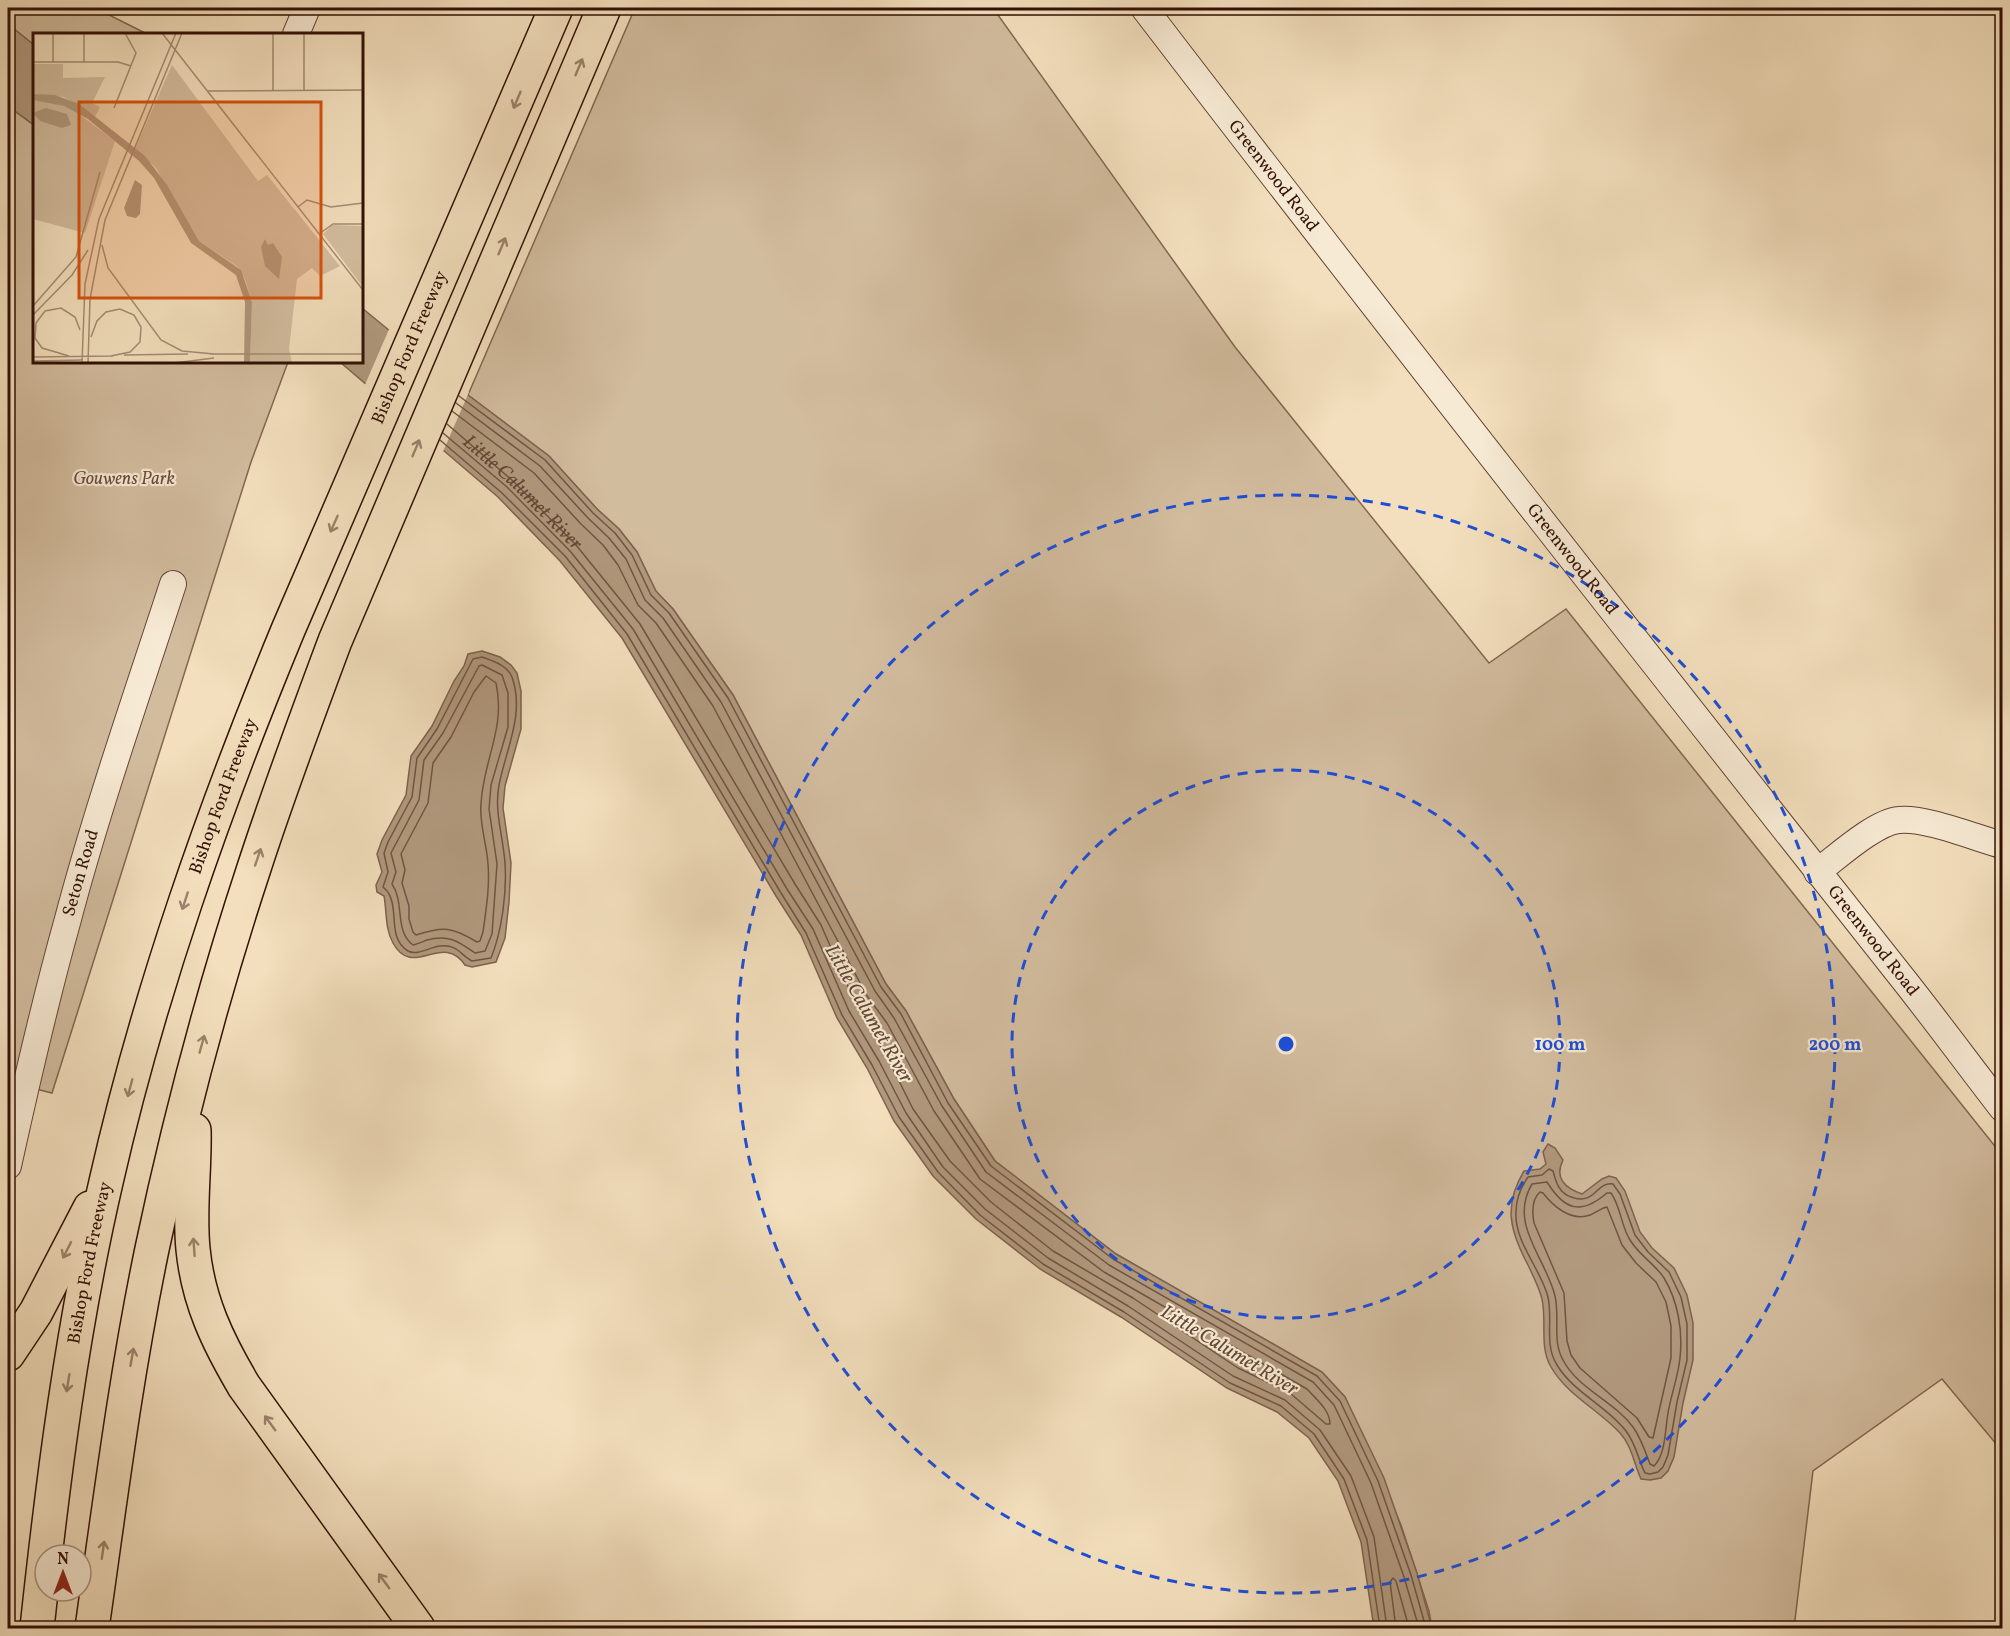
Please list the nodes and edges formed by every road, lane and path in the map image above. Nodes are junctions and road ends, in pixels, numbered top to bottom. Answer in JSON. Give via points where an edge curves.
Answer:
{"nodes":[{"id":1,"x":307,"y":8,"type":"edge"},
{"id":2,"x":556,"y":8,"type":"edge"},
{"id":3,"x":604,"y":8,"type":"edge"},
{"id":4,"x":1144,"y":8,"type":"edge"},
{"id":5,"x":296,"y":33,"type":"edge"},
{"id":6,"x":173,"y":585,"type":"dead end"},
{"id":7,"x":2002,"y":845,"type":"edge"},
{"id":8,"x":1817,"y":872,"type":"junction"},
{"id":9,"x":193,"y":1079,"type":"junction"},
{"id":10,"x":2001,"y":1103,"type":"edge"},
{"id":11,"x":8,"y":1166,"type":"edge"},
{"id":12,"x":106,"y":1180,"type":"junction"},
{"id":13,"x":8,"y":1354,"type":"edge"},
{"id":14,"x":38,"y":1629,"type":"edge"},
{"id":15,"x":92,"y":1629,"type":"edge"},
{"id":16,"x":418,"y":1629,"type":"edge"}],
"edges":[{"from":1,"to":5,"type":"street"},
{"from":2,"to":12,"type":"highway","name":"Bishop Ford Freeway","one_way":true,"via":[[259,701],[202,848],[162,973]]},
{"from":9,"to":3,"type":"highway","one_way":true,"via":[[253,869],[335,641]]},
{"from":4,"to":8,"type":"street","name":"Greenwood Road"},
{"from":6,"to":11,"type":"street","name":"Seton Road","via":[[68,918]]},
{"from":7,"to":8,"type":"street","via":[[1923,822],[1898,820],[1875,829]]},
{"from":8,"to":10,"type":"street","name":"Greenwood Road"},
{"from":15,"to":9,"type":"highway","one_way":true,"via":[[135,1342],[152,1250]]},
{"from":16,"to":9,"type":"highway","one_way":true,"via":[[244,1386],[219,1343],[201,1297],[193,1250]]},
{"from":12,"to":13,"type":"highway","one_way":true,"via":[[36,1312]]},
{"from":12,"to":14,"type":"highway","name":"Bishop Ford Freeway","one_way":true,"via":[[68,1381]]}]}
